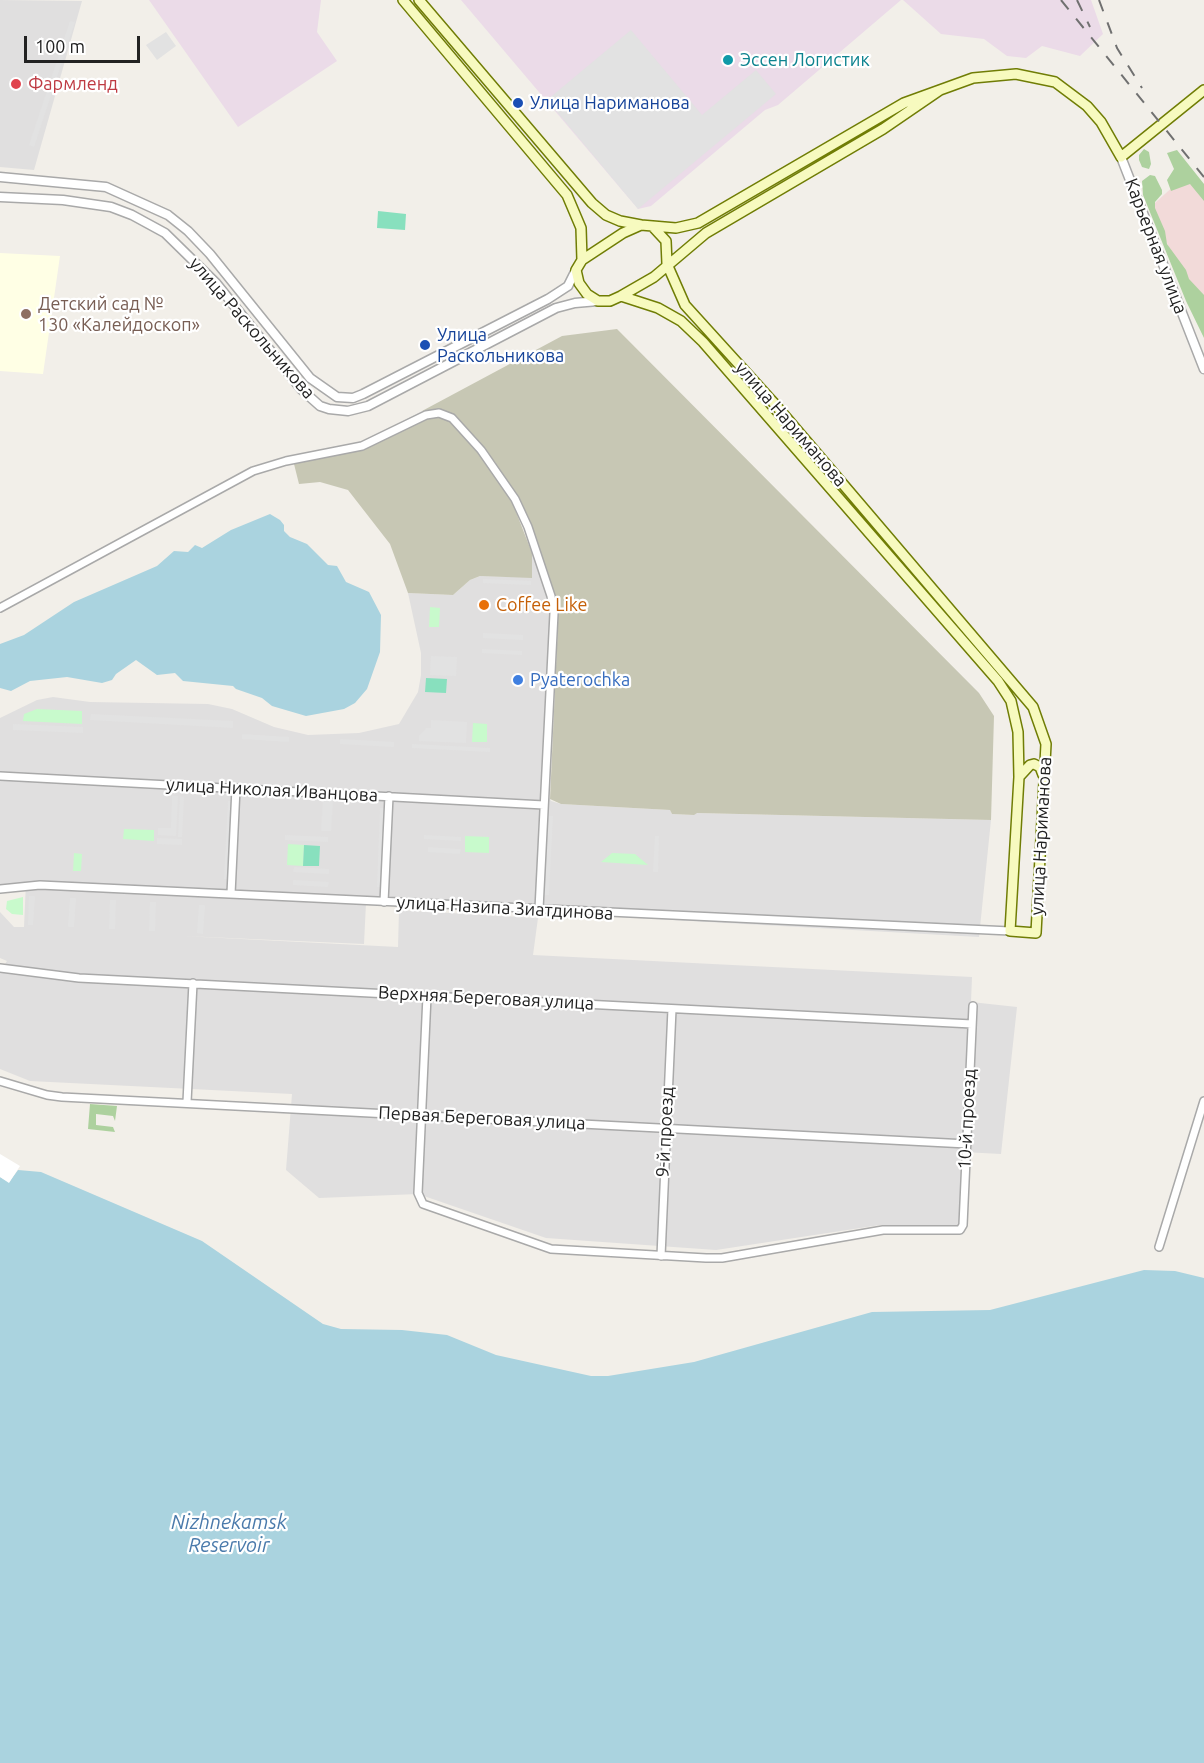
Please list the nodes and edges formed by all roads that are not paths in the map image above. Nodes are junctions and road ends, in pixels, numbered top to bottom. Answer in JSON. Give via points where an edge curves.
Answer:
{"nodes":[{"id":1,"x":403,"y":0,"type":"edge"},
{"id":2,"x":419,"y":0,"type":"edge"},
{"id":3,"x":940,"y":90,"type":"junction"},
{"id":4,"x":1204,"y":90,"type":"edge"},
{"id":5,"x":1121,"y":157,"type":"junction"},
{"id":6,"x":0,"y":177,"type":"edge"},
{"id":7,"x":0,"y":197,"type":"edge"},
{"id":8,"x":646,"y":225,"type":"junction"},
{"id":9,"x":582,"y":260,"type":"junction"},
{"id":10,"x":667,"y":264,"type":"junction"},
{"id":11,"x":576,"y":270,"type":"junction"},
{"id":12,"x":621,"y":296,"type":"junction"},
{"id":13,"x":598,"y":301,"type":"junction"},
{"id":14,"x":1204,"y":369,"type":"edge"},
{"id":15,"x":0,"y":608,"type":"edge"},
{"id":16,"x":0,"y":776,"type":"edge"},
{"id":17,"x":1019,"y":777,"type":"junction"},
{"id":18,"x":1045,"y":780,"type":"junction"},
{"id":19,"x":236,"y":788,"type":"junction"},
{"id":20,"x":389,"y":796,"type":"junction"},
{"id":21,"x":544,"y":805,"type":"junction"},
{"id":22,"x":0,"y":889,"type":"edge"},
{"id":23,"x":231,"y":894,"type":"junction"},
{"id":24,"x":384,"y":902,"type":"junction"},
{"id":25,"x":539,"y":909,"type":"junction"},
{"id":26,"x":1010,"y":932,"type":"junction"},
{"id":27,"x":0,"y":968,"type":"edge"},
{"id":28,"x":193,"y":983,"type":"junction"},
{"id":29,"x":427,"y":996,"type":"junction"},
{"id":30,"x":973,"y":1006,"type":"dead end"},
{"id":31,"x":672,"y":1009,"type":"junction"},
{"id":32,"x":972,"y":1024,"type":"junction"},
{"id":33,"x":0,"y":1081,"type":"edge"},
{"id":34,"x":1204,"y":1101,"type":"edge"},
{"id":35,"x":187,"y":1102,"type":"junction"},
{"id":36,"x":421,"y":1115,"type":"junction"},
{"id":37,"x":665,"y":1127,"type":"junction"},
{"id":38,"x":966,"y":1144,"type":"junction"},
{"id":39,"x":1159,"y":1247,"type":"dead end"},
{"id":40,"x":661,"y":1256,"type":"junction"}],
"edges":[{"from":1,"to":9,"type":"main road","via":[[567,195],[581,228]]},
{"from":2,"to":8,"type":"main road","via":[[592,203],[620,222]]},
{"from":3,"to":5,"type":"main road","via":[[998,74],[1036,76],[1055,82],[1087,106]]},
{"from":3,"to":8,"type":"main road","via":[[904,102],[873,119],[698,223],[676,228]]},
{"from":3,"to":10,"type":"main road","via":[[883,129],[706,233]]},
{"from":4,"to":5,"type":"main road"},
{"from":5,"to":14,"type":"street","name":"Карьерная улица"},
{"from":6,"to":11,"type":"street","name":"улица Раскольникова","via":[[106,187],[168,215],[210,254],[310,378],[337,397],[363,394],[548,299],[568,286]]},
{"from":7,"to":13,"type":"street","name":"улица Раскольникова","via":[[111,207],[165,233],[216,283],[302,390],[328,409],[348,411],[368,406],[556,308]]},
{"from":8,"to":9,"type":"main road","via":[[608,242]]},
{"from":8,"to":10,"type":"main road","name":"улица Нариманова","via":[[666,241]]},
{"from":9,"to":11,"type":"main road"},
{"from":10,"to":12,"type":"main road","via":[[654,277]]},
{"from":10,"to":18,"type":"main road","name":"улица Нариманова","via":[[685,305],[1033,707],[1046,744]]},
{"from":11,"to":13,"type":"main road","via":[[582,289]]},
{"from":12,"to":13,"type":"main road"},
{"from":12,"to":17,"type":"main road","name":"улица Нариманова","via":[[658,308],[703,342],[993,674],[1011,701],[1018,732]]},
{"from":15,"to":21,"type":"street","via":[[254,471],[362,446],[426,415],[439,413],[452,418],[471,437],[503,479],[521,510],[550,591],[554,613]]},
{"from":16,"to":19,"type":"street","name":"улица Николая Иванцова"},
{"from":17,"to":18,"type":"main road","via":[[1034,764],[1040,767]]},
{"from":17,"to":26,"type":"main road","name":"улица Нариманова"},
{"from":18,"to":26,"type":"main road","name":"улица Нариманова","via":[[1036,933]]},
{"from":19,"to":20,"type":"street","name":"улица Николая Иванцова"},
{"from":19,"to":23,"type":"street"},
{"from":20,"to":21,"type":"street","name":"улица Николая Иванцова"},
{"from":20,"to":24,"type":"street"},
{"from":21,"to":25,"type":"street"},
{"from":22,"to":23,"type":"street","name":"улица Назипа Зиатдинова","via":[[40,885]]},
{"from":23,"to":24,"type":"street","name":"улица Назипа Зиатдинова"},
{"from":24,"to":25,"type":"street","name":"улица Назипа Зиатдинова"},
{"from":25,"to":26,"type":"street","name":"улица Назипа Зиатдинова"},
{"from":27,"to":28,"type":"street","name":"Верхняя Береговая улица","via":[[79,978]]},
{"from":28,"to":29,"type":"street","name":"Верхняя Береговая улица"},
{"from":28,"to":35,"type":"street"},
{"from":29,"to":31,"type":"street","name":"Верхняя Береговая улица"},
{"from":29,"to":36,"type":"street"},
{"from":30,"to":32,"type":"street","name":"10-й проезд"},
{"from":31,"to":32,"type":"street","name":"Верхняя Береговая улица"},
{"from":31,"to":37,"type":"street","name":"9-й проезд"},
{"from":32,"to":38,"type":"street","name":"10-й проезд"},
{"from":33,"to":35,"type":"street","name":"Первая Береговая улица","via":[[47,1095]]},
{"from":34,"to":39,"type":"street"},
{"from":35,"to":36,"type":"street","name":"Первая Береговая улица"},
{"from":36,"to":37,"type":"street","name":"Первая Береговая улица"},
{"from":36,"to":40,"type":"street","via":[[418,1193],[428,1207],[541,1246]]},
{"from":37,"to":38,"type":"street","name":"Первая Береговая улица"},
{"from":37,"to":40,"type":"street","name":"9-й проезд"},
{"from":38,"to":40,"type":"street","name":"10-й проезд","via":[[960,1230],[872,1231],[722,1258]]}]}
